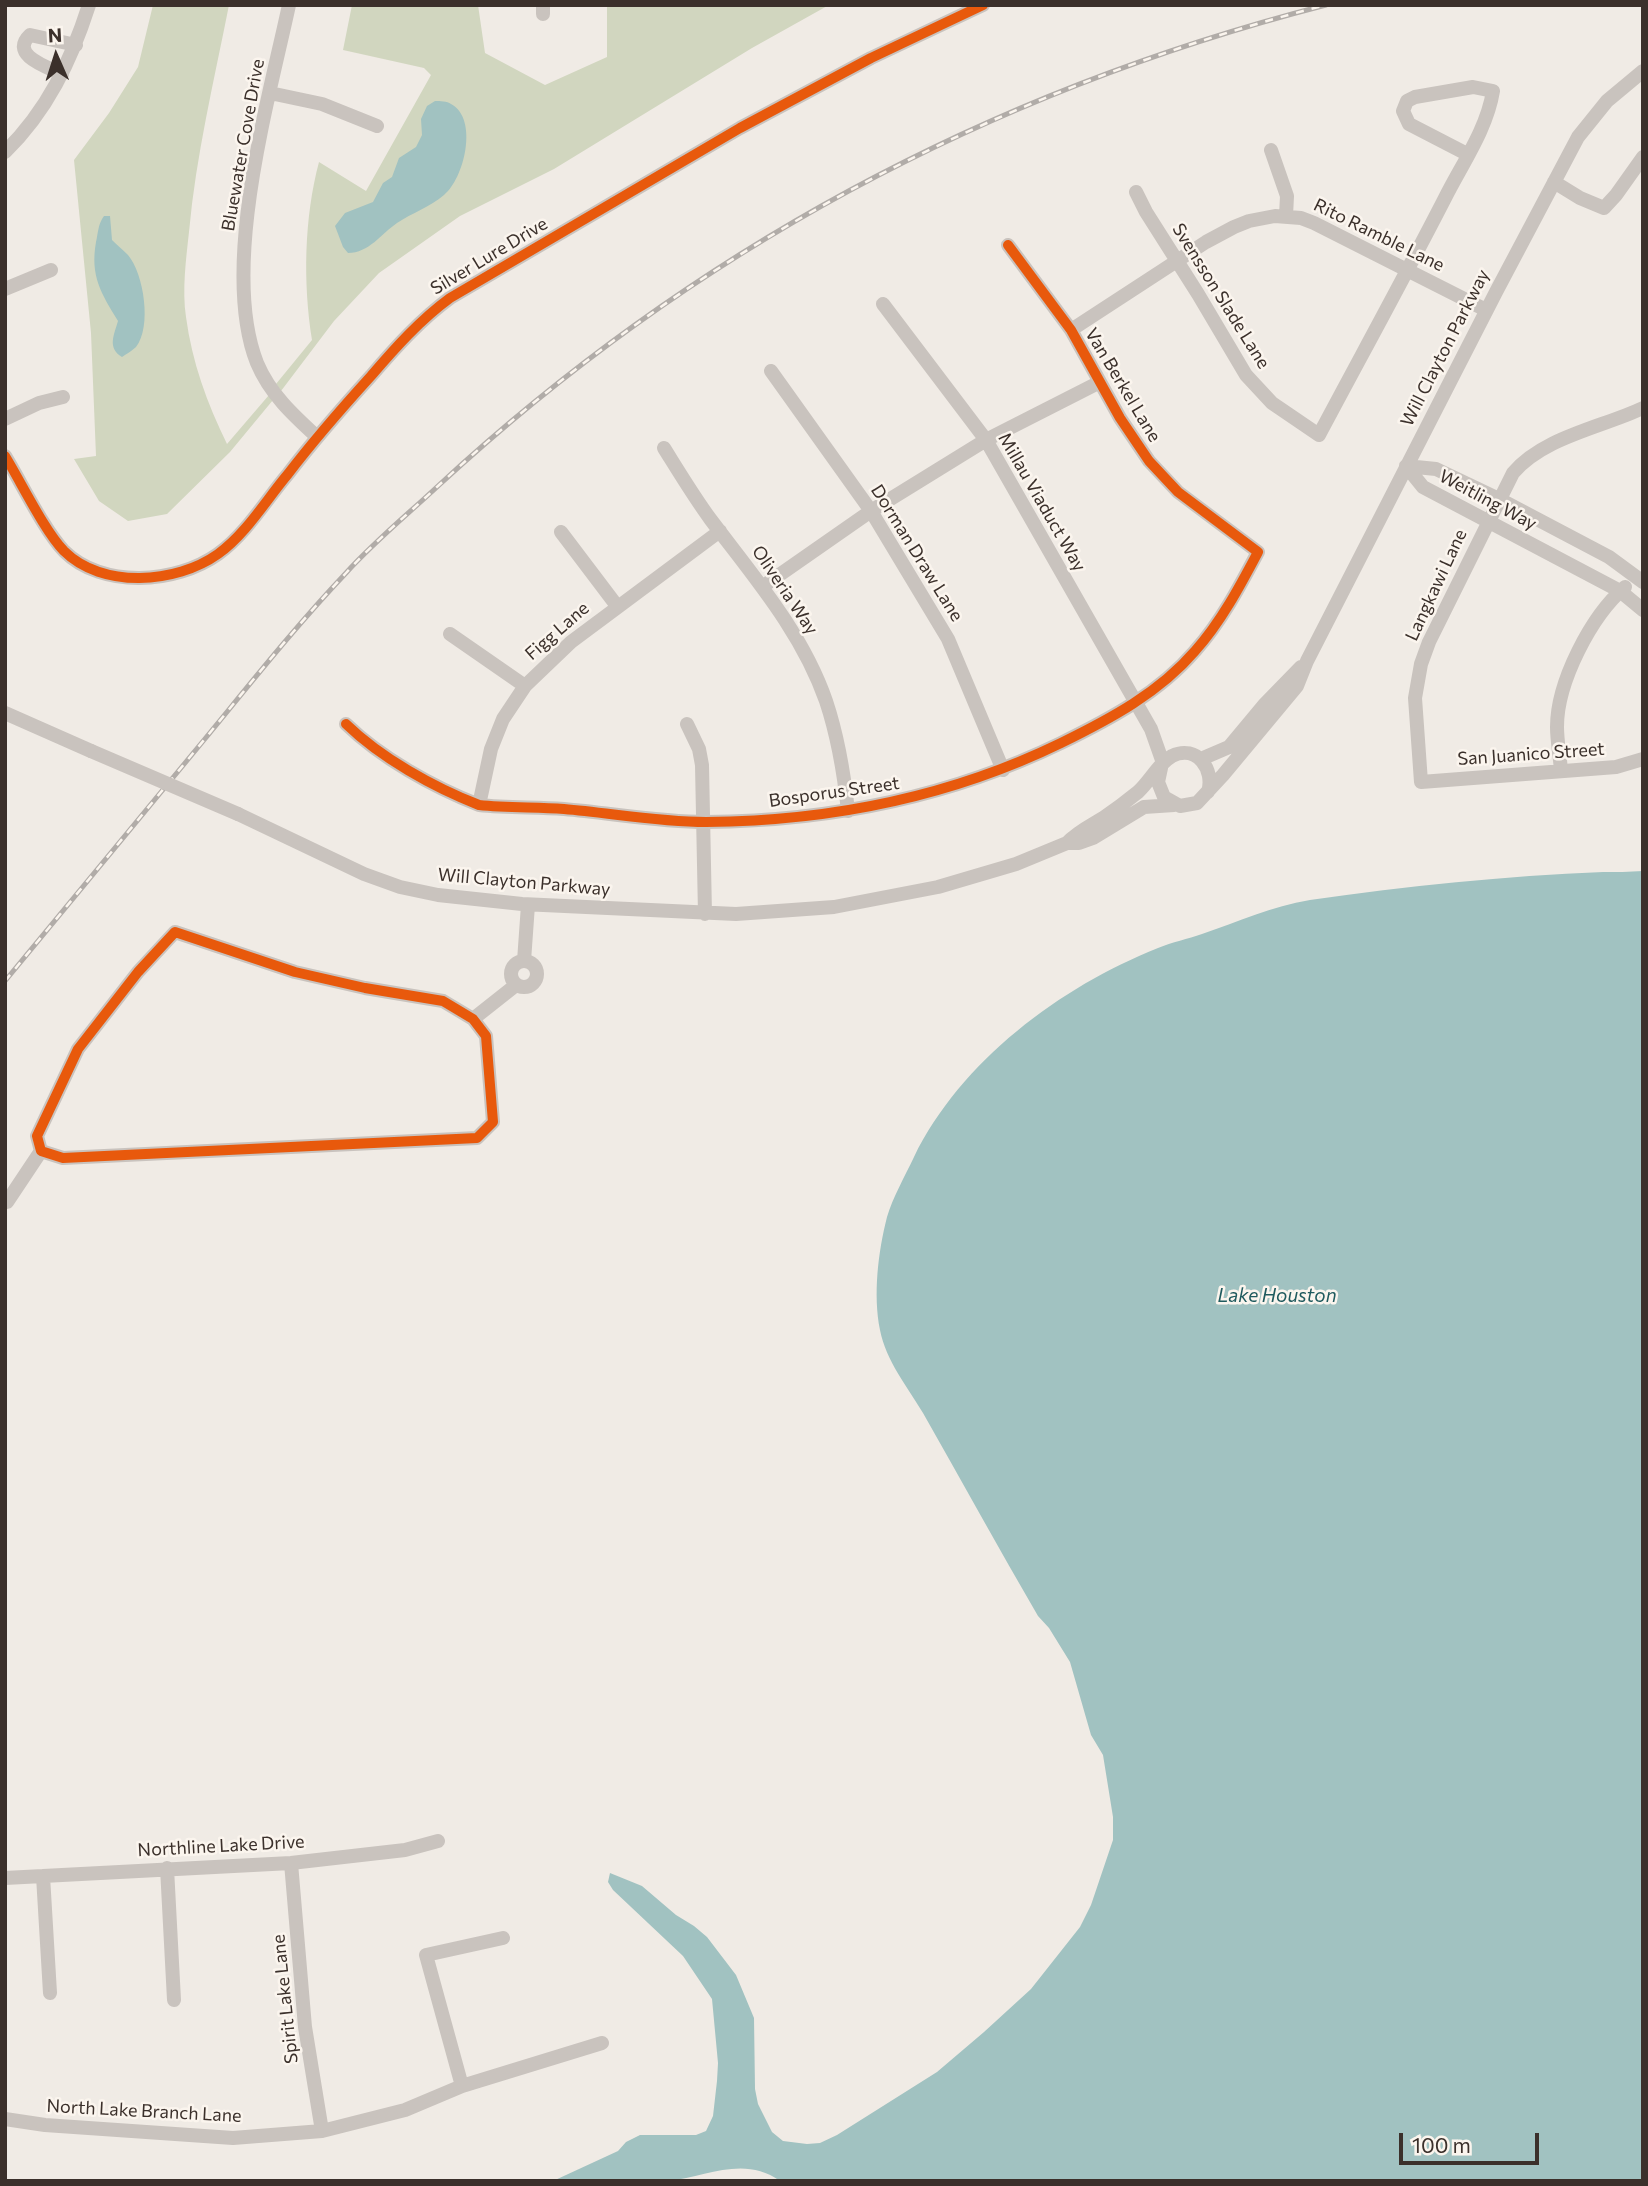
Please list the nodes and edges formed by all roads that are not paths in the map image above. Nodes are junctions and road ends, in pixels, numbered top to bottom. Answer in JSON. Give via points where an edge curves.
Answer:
{"nodes":[{"id":1,"x":89,"y":5,"type":"edge"},
{"id":2,"x":289,"y":5,"type":"edge"},
{"id":3,"x":983,"y":5,"type":"edge"},
{"id":4,"x":76,"y":44,"type":"junction"},
{"id":5,"x":1643,"y":71,"type":"edge"},
{"id":6,"x":62,"y":74,"type":"junction"},
{"id":7,"x":270,"y":93,"type":"junction"},
{"id":8,"x":377,"y":126,"type":"dead end"},
{"id":9,"x":1271,"y":149,"type":"dead end"},
{"id":10,"x":5,"y":152,"type":"edge"},
{"id":11,"x":1467,"y":154,"type":"junction"},
{"id":12,"x":1643,"y":157,"type":"edge"},
{"id":13,"x":1554,"y":182,"type":"junction"},
{"id":14,"x":1136,"y":192,"type":"dead end"},
{"id":15,"x":1286,"y":216,"type":"junction"},
{"id":16,"x":1008,"y":245,"type":"dead end"},
{"id":17,"x":1177,"y":261,"type":"junction"},
{"id":18,"x":51,"y":270,"type":"dead end"},
{"id":19,"x":1408,"y":270,"type":"junction"},
{"id":20,"x":5,"y":289,"type":"edge"},
{"id":21,"x":883,"y":304,"type":"dead end"},
{"id":22,"x":1486,"y":310,"type":"junction"},
{"id":23,"x":1070,"y":330,"type":"junction"},
{"id":24,"x":771,"y":371,"type":"dead end"},
{"id":25,"x":1100,"y":382,"type":"junction"},
{"id":26,"x":63,"y":397,"type":"dead end"},
{"id":27,"x":1643,"y":408,"type":"edge"},
{"id":28,"x":5,"y":419,"type":"edge"},
{"id":29,"x":317,"y":437,"type":"junction"},
{"id":30,"x":986,"y":440,"type":"junction"},
{"id":31,"x":664,"y":449,"type":"dead end"},
{"id":32,"x":5,"y":456,"type":"edge"},
{"id":33,"x":1406,"y":466,"type":"junction"},
{"id":34,"x":1499,"y":499,"type":"junction"},
{"id":35,"x":871,"y":511,"type":"junction"},
{"id":36,"x":1488,"y":522,"type":"junction"},
{"id":37,"x":720,"y":531,"type":"junction"},
{"id":38,"x":561,"y":532,"type":"dead end"},
{"id":39,"x":1258,"y":552,"type":"joint"},
{"id":40,"x":1641,"y":577,"type":"edge"},
{"id":41,"x":762,"y":587,"type":"junction"},
{"id":42,"x":1620,"y":591,"type":"junction"},
{"id":43,"x":617,"y":606,"type":"junction"},
{"id":44,"x":1643,"y":610,"type":"edge"},
{"id":45,"x":450,"y":634,"type":"dead end"},
{"id":46,"x":1307,"y":661,"type":"junction"},
{"id":47,"x":526,"y":686,"type":"junction"},
{"id":48,"x":1135,"y":703,"type":"junction"},
{"id":49,"x":5,"y":713,"type":"edge"},
{"id":50,"x":346,"y":724,"type":"dead end"},
{"id":51,"x":687,"y":724,"type":"dead end"},
{"id":52,"x":1151,"y":729,"type":"junction"},
{"id":53,"x":1180,"y":754,"type":"junction"},
{"id":54,"x":1643,"y":759,"type":"edge"},
{"id":55,"x":1201,"y":760,"type":"junction"},
{"id":56,"x":1162,"y":766,"type":"junction"},
{"id":57,"x":1003,"y":770,"type":"junction"},
{"id":58,"x":1561,"y":771,"type":"junction"},
{"id":59,"x":1421,"y":782,"type":"joint"},
{"id":60,"x":1208,"y":792,"type":"junction"},
{"id":61,"x":479,"y":805,"type":"junction"},
{"id":62,"x":1174,"y":805,"type":"junction"},
{"id":63,"x":848,"y":811,"type":"junction"},
{"id":64,"x":705,"y":822,"type":"junction"},
{"id":65,"x":1067,"y":843,"type":"junction"},
{"id":66,"x":528,"y":905,"type":"junction"},
{"id":67,"x":705,"y":914,"type":"junction"},
{"id":68,"x":473,"y":1019,"type":"junction"},
{"id":69,"x":41,"y":1151,"type":"junction"},
{"id":70,"x":7,"y":1202,"type":"dead end"},
{"id":71,"x":438,"y":1841,"type":"dead end"},
{"id":72,"x":292,"y":1863,"type":"junction"},
{"id":73,"x":167,"y":1868,"type":"junction"},
{"id":74,"x":43,"y":1876,"type":"junction"},
{"id":75,"x":5,"y":1878,"type":"edge"},
{"id":76,"x":503,"y":1938,"type":"dead end"},
{"id":77,"x":50,"y":1993,"type":"dead end"},
{"id":78,"x":174,"y":2000,"type":"dead end"},
{"id":79,"x":602,"y":2043,"type":"dead end"},
{"id":80,"x":462,"y":2086,"type":"junction"},
{"id":81,"x":5,"y":2119,"type":"edge"},
{"id":82,"x":322,"y":2131,"type":"junction"}],
"edges":[{"from":1,"to":4,"type":"street"},
{"from":2,"to":7,"type":"street","name":"Bluewater Cove Drive"},
{"from":3,"to":29,"type":"street","name":"Silver Lure Drive","via":[[871,58],[696,152],[459,292],[417,325]]},
{"from":4,"to":6,"type":"street"},
{"from":4,"to":6,"type":"street","via":[[30,35],[24,41],[27,55]]},
{"from":5,"to":13,"type":"street","name":"Will Clayton Parkway","via":[[1607,101],[1578,137]]},
{"from":6,"to":10,"type":"street","via":[[38,116]]},
{"from":7,"to":8,"type":"street","via":[[322,104]]},
{"from":7,"to":29,"type":"street","name":"Bluewater Cove Drive","via":[[245,242],[248,330],[265,381]]},
{"from":9,"to":15,"type":"street","via":[[1287,196]]},
{"from":11,"to":11,"type":"street","via":[[1487,115],[1493,91],[1461,88],[1408,101],[1403,111],[1409,124]]},
{"from":11,"to":19,"type":"street"},
{"from":12,"to":13,"type":"street","via":[[1604,208]]},
{"from":13,"to":22,"type":"street","name":"Will Clayton Parkway"},
{"from":14,"to":17,"type":"street","name":"Svensson Slade Lane"},
{"from":15,"to":17,"type":"street","name":"Rito Ramble Lane","via":[[1249,221]]},
{"from":15,"to":19,"type":"street","name":"Rito Ramble Lane","via":[[1314,223]]},
{"from":16,"to":23,"type":"street","name":"Van Berkel Lane"},
{"from":17,"to":19,"type":"street","name":"Svensson Slade Lane","via":[[1246,375],[1272,403],[1319,435]]},
{"from":17,"to":23,"type":"street","name":"Rito Ramble Lane"},
{"from":18,"to":20,"type":"street"},
{"from":19,"to":22,"type":"street","name":"Rito Ramble Lane"},
{"from":21,"to":30,"type":"street","name":"Millau Viaduct Way"},
{"from":22,"to":33,"type":"street","name":"Will Clayton Parkway"},
{"from":23,"to":25,"type":"street","name":"Van Berkel Lane"},
{"from":24,"to":35,"type":"street","name":"Dorman Draw Lane"},
{"from":25,"to":30,"type":"street"},
{"from":25,"to":39,"type":"street","name":"Van Berkel Lane","via":[[1133,439],[1162,476]]},
{"from":26,"to":28,"type":"street"},
{"from":27,"to":34,"type":"street","name":"Langkawi Lane","via":[[1531,454],[1513,473]]},
{"from":29,"to":32,"type":"street","name":"Silver Lure Drive","via":[[229,546],[190,569],[146,577],[108,574],[75,560],[53,536]]},
{"from":30,"to":35,"type":"street"},
{"from":30,"to":48,"type":"street","name":"Millau Viaduct Way"},
{"from":31,"to":37,"type":"street","name":"Oliveria Way"},
{"from":33,"to":34,"type":"street","name":"Weitling Way","via":[[1436,469]]},
{"from":33,"to":36,"type":"street","name":"Weitling Way","via":[[1423,487]]},
{"from":33,"to":46,"type":"street","name":"Will Clayton Parkway"},
{"from":34,"to":36,"type":"street","name":"Langkawi Lane"},
{"from":34,"to":40,"type":"street","name":"Weitling Way"},
{"from":35,"to":41,"type":"street"},
{"from":35,"to":57,"type":"street","name":"Dorman Draw Lane","via":[[948,639]]},
{"from":36,"to":42,"type":"street","name":"Weitling Way"},
{"from":36,"to":59,"type":"street","name":"Langkawi Lane","via":[[1421,664],[1415,698]]},
{"from":37,"to":41,"type":"street","name":"Oliveria Way"},
{"from":37,"to":43,"type":"street","name":"Figg Lane"},
{"from":38,"to":43,"type":"street"},
{"from":39,"to":48,"type":"street","name":"Bosporus Street","via":[[1196,650]]},
{"from":40,"to":42,"type":"street"},
{"from":41,"to":63,"type":"street","name":"Oliveria Way","via":[[806,656],[825,699],[842,756]]},
{"from":42,"to":44,"type":"street","name":"Weitling Way"},
{"from":42,"to":58,"type":"street","via":[[1586,637],[1562,692],[1557,725]]},
{"from":43,"to":47,"type":"street","name":"Figg Lane","via":[[552,658]]},
{"from":45,"to":47,"type":"street"},
{"from":46,"to":55,"type":"street","name":"Will Clayton Parkway","via":[[1228,747]]},
{"from":46,"to":60,"type":"street","name":"Will Clayton Parkway","via":[[1297,686]]},
{"from":47,"to":61,"type":"street","name":"Figg Lane","via":[[503,719]]},
{"from":48,"to":52,"type":"street","name":"Millau Viaduct Way"},
{"from":48,"to":57,"type":"street","name":"Bosporus Street"},
{"from":49,"to":66,"type":"street","name":"Will Clayton Parkway","bridge":true,"via":[[364,874],[400,887]]},
{"from":50,"to":61,"type":"street","name":"Bosporus Street","via":[[368,745]]},
{"from":51,"to":64,"type":"street","via":[[701,757]]},
{"from":52,"to":53,"type":"street","name":"Millau Viaduct Way"},
{"from":52,"to":56,"type":"street","name":"Millau Viaduct Way"},
{"from":53,"to":55,"type":"street"},
{"from":53,"to":56,"type":"street"},
{"from":54,"to":58,"type":"street","name":"San Juanico Street","via":[[1616,767]]},
{"from":55,"to":60,"type":"street","via":[[1211,776]]},
{"from":56,"to":62,"type":"street","via":[[1160,790]]},
{"from":56,"to":65,"type":"street","name":"Will Clayton Parkway","via":[[1124,804]]},
{"from":57,"to":63,"type":"street","name":"Bosporus Street","via":[[915,797]]},
{"from":58,"to":59,"type":"street","name":"San Juanico Street"},
{"from":60,"to":62,"type":"street","via":[[1197,803]]},
{"from":61,"to":64,"type":"street","name":"Bosporus Street"},
{"from":62,"to":65,"type":"street","name":"Will Clayton Parkway","via":[[1144,807],[1093,838]]},
{"from":63,"to":64,"type":"street","name":"Bosporus Street"},
{"from":64,"to":67,"type":"street"},
{"from":65,"to":67,"type":"street","name":"Will Clayton Parkway","via":[[976,877],[883,899],[780,912]]},
{"from":66,"to":67,"type":"street","name":"Will Clayton Parkway"},
{"from":66,"to":68,"type":"street","via":[[524,961],[533,964],[537,976],[529,987],[516,985]]},
{"from":68,"to":69,"type":"street","via":[[486,1036],[493,1122],[477,1138],[63,1158]]},
{"from":68,"to":69,"type":"street","via":[[443,1001],[295,972],[175,932],[78,1049],[37,1136]]},
{"from":69,"to":70,"type":"street"},
{"from":71,"to":72,"type":"street","name":"Northline Lake Drive","via":[[405,1850]]},
{"from":72,"to":73,"type":"street","name":"Northline Lake Drive"},
{"from":72,"to":82,"type":"street","name":"Spirit Lake Lane","via":[[305,2027]]},
{"from":73,"to":74,"type":"street","name":"Northline Lake Drive"},
{"from":73,"to":78,"type":"street"},
{"from":74,"to":75,"type":"street","name":"Northline Lake Drive"},
{"from":74,"to":77,"type":"street"},
{"from":76,"to":80,"type":"street","via":[[426,1955]]},
{"from":79,"to":80,"type":"street","name":"North Lake Branch Lane"},
{"from":80,"to":82,"type":"street","name":"North Lake Branch Lane","via":[[405,2110]]},
{"from":81,"to":82,"type":"street","name":"North Lake Branch Lane","via":[[45,2126],[233,2138]]}]}
